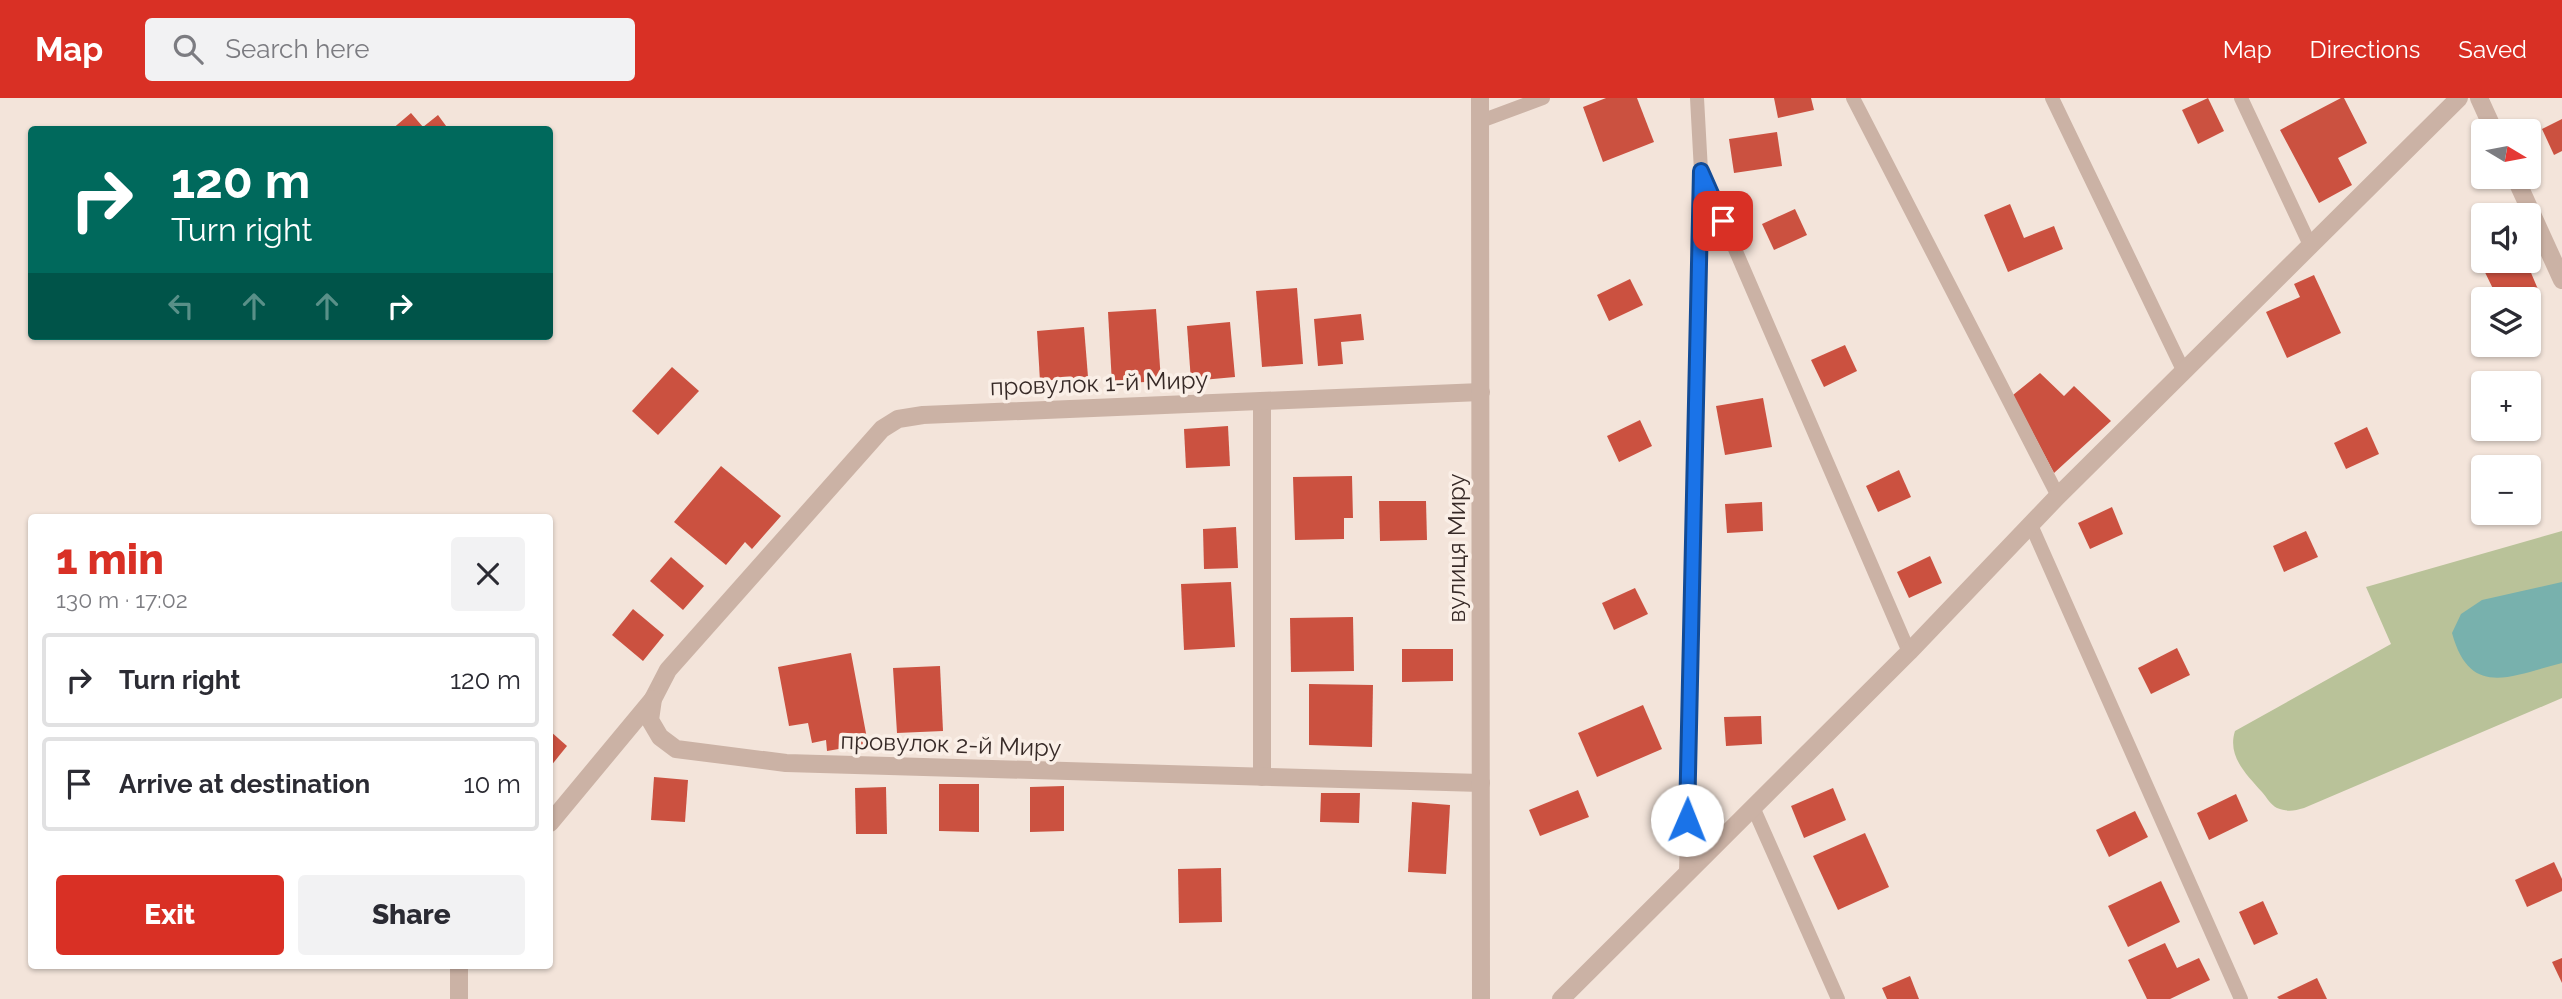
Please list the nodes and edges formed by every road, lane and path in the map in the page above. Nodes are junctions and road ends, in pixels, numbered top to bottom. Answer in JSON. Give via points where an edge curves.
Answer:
{"nodes":[{"id":1,"x":1480,"y":98,"type":"edge"},
{"id":2,"x":1543,"y":98,"type":"edge"},
{"id":3,"x":1697,"y":98,"type":"edge"},
{"id":4,"x":1853,"y":98,"type":"edge"},
{"id":5,"x":2052,"y":98,"type":"edge"},
{"id":6,"x":2241,"y":98,"type":"edge"},
{"id":7,"x":2459,"y":98,"type":"edge"},
{"id":8,"x":2479,"y":98,"type":"edge"},
{"id":9,"x":2489,"y":119,"type":"edge"},
{"id":10,"x":1481,"y":121,"type":"junction"},
{"id":11,"x":1701,"y":171,"type":"junction"},
{"id":12,"x":2520,"y":189,"type":"edge"},
{"id":13,"x":2311,"y":247,"type":"junction"},
{"id":14,"x":2562,"y":280,"type":"edge"},
{"id":15,"x":2184,"y":372,"type":"junction"},
{"id":16,"x":1481,"y":392,"type":"junction"},
{"id":17,"x":1262,"y":401,"type":"junction"},
{"id":18,"x":2058,"y":496,"type":"junction"},
{"id":19,"x":2031,"y":525,"type":"junction"},
{"id":20,"x":1909,"y":652,"type":"junction"},
{"id":21,"x":653,"y":699,"type":"junction"},
{"id":22,"x":1262,"y":777,"type":"junction"},
{"id":23,"x":1481,"y":783,"type":"junction"},
{"id":24,"x":1753,"y":807,"type":"junction"},
{"id":25,"x":553,"y":819,"type":"edge"},
{"id":26,"x":1686,"y":874,"type":"junction"},
{"id":27,"x":459,"y":969,"type":"edge"},
{"id":28,"x":458,"y":999,"type":"edge"},
{"id":29,"x":1481,"y":999,"type":"edge"},
{"id":30,"x":1561,"y":999,"type":"edge"},
{"id":31,"x":1838,"y":999,"type":"edge"},
{"id":32,"x":2241,"y":999,"type":"edge"}],
"edges":[{"from":1,"to":10,"type":"street","name":"вулиця Миру"},
{"from":2,"to":10,"type":"lane"},
{"from":3,"to":11,"type":"lane"},
{"from":4,"to":18,"type":"lane"},
{"from":5,"to":15,"type":"lane"},
{"from":6,"to":13,"type":"lane"},
{"from":7,"to":13,"type":"street"},
{"from":8,"to":9,"type":"street"},
{"from":10,"to":16,"type":"street","name":"вулиця Миру"},
{"from":11,"to":20,"type":"lane"},
{"from":11,"to":26,"type":"lane"},
{"from":12,"to":14,"type":"street"},
{"from":13,"to":15,"type":"street"},
{"from":15,"to":18,"type":"street"},
{"from":16,"to":17,"type":"street","name":"провулок 1-й Миру"},
{"from":16,"to":23,"type":"street","name":"вулиця Миру"},
{"from":17,"to":21,"type":"street","name":"провулок 1-й Миру","via":[[898,419],[882,429],[668,670]]},
{"from":17,"to":22,"type":"street"},
{"from":18,"to":19,"type":"street"},
{"from":19,"to":20,"type":"street"},
{"from":19,"to":32,"type":"lane"},
{"from":20,"to":24,"type":"street"},
{"from":21,"to":22,"type":"street","name":"провулок 2-й Миру","via":[[650,720],[660,737],[676,749],[786,764]]},
{"from":21,"to":25,"type":"street"},
{"from":22,"to":23,"type":"street","name":"провулок 2-й Миру"},
{"from":23,"to":29,"type":"street","name":"вулиця Миру"},
{"from":24,"to":26,"type":"street"},
{"from":24,"to":31,"type":"lane"},
{"from":26,"to":30,"type":"street"},
{"from":27,"to":28,"type":"street"}]}
